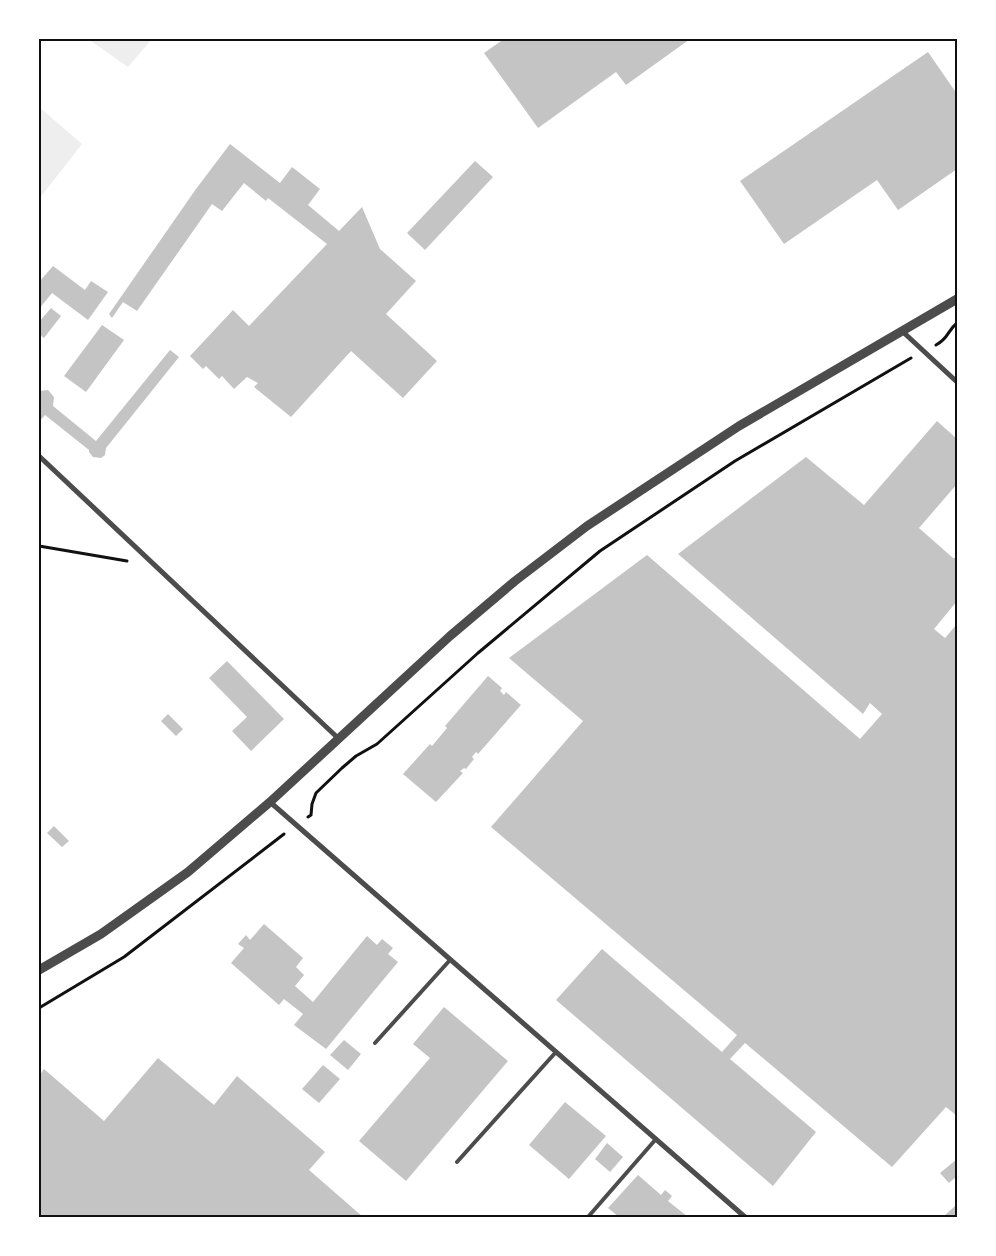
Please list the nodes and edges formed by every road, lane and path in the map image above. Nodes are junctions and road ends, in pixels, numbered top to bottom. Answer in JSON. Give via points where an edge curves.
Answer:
{"nodes":[{"id":1,"x":957,"y":299,"type":"edge"},
{"id":2,"x":957,"y":323,"type":"edge"},
{"id":3,"x":902,"y":331,"type":"junction"},
{"id":4,"x":923,"y":352,"type":"junction"},
{"id":5,"x":957,"y":382,"type":"edge"},
{"id":6,"x":39,"y":456,"type":"edge"},
{"id":7,"x":39,"y":546,"type":"edge"},
{"id":8,"x":155,"y":566,"type":"junction"},
{"id":9,"x":339,"y":739,"type":"junction"},
{"id":10,"x":270,"y":802,"type":"junction"},
{"id":11,"x":296,"y":825,"type":"junction"},
{"id":12,"x":450,"y":960,"type":"junction"},
{"id":13,"x":39,"y":970,"type":"edge"},
{"id":14,"x":39,"y":1008,"type":"edge"},
{"id":15,"x":375,"y":1043,"type":"dead end"},
{"id":16,"x":556,"y":1052,"type":"junction"},
{"id":17,"x":656,"y":1139,"type":"junction"},
{"id":18,"x":456,"y":1162,"type":"dead end"},
{"id":19,"x":588,"y":1217,"type":"edge"},
{"id":20,"x":745,"y":1217,"type":"edge"}],
"edges":[{"from":1,"to":3,"type":"street"},
{"from":2,"to":4,"type":"path","via":[[946,340]]},
{"from":3,"to":4,"type":"street"},
{"from":3,"to":9,"type":"street","via":[[739,426],[587,526],[450,636]]},
{"from":4,"to":5,"type":"street"},
{"from":4,"to":11,"type":"path","via":[[734,461],[600,551],[478,653],[377,744],[342,768],[316,793],[312,814]]},
{"from":6,"to":8,"type":"street"},
{"from":7,"to":8,"type":"path"},
{"from":8,"to":9,"type":"street"},
{"from":9,"to":10,"type":"street"},
{"from":10,"to":11,"type":"street"},
{"from":10,"to":13,"type":"street","via":[[180,877],[101,934]]},
{"from":11,"to":12,"type":"street"},
{"from":11,"to":14,"type":"path","via":[[124,957]]},
{"from":12,"to":15,"type":"lane"},
{"from":12,"to":16,"type":"street"},
{"from":16,"to":17,"type":"street"},
{"from":16,"to":18,"type":"lane"},
{"from":17,"to":19,"type":"lane"},
{"from":17,"to":20,"type":"street"}]}
